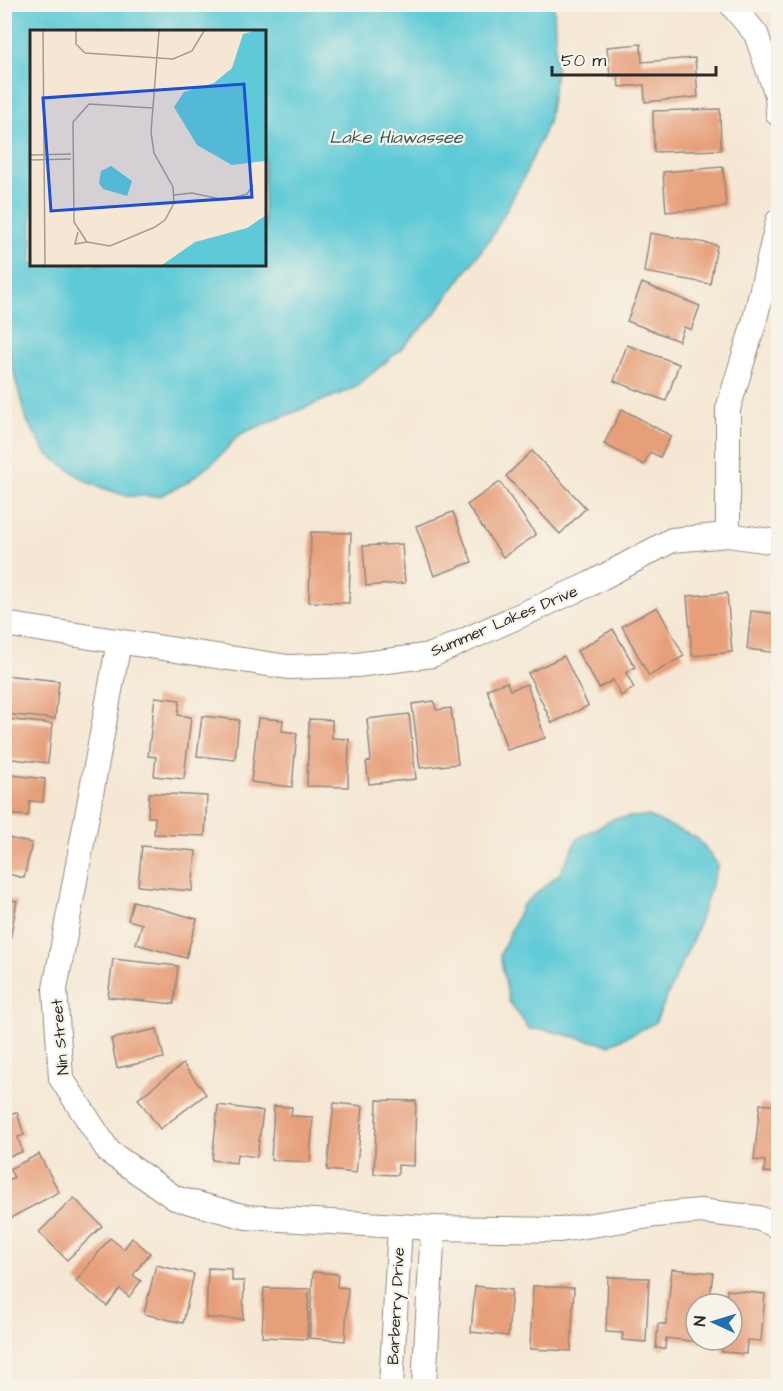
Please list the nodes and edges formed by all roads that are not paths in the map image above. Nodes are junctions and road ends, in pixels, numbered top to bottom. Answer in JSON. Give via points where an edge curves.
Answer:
{"nodes":[{"id":1,"x":731,"y":4,"type":"edge"},
{"id":2,"x":778,"y":114,"type":"edge"},
{"id":3,"x":778,"y":220,"type":"edge"},
{"id":4,"x":728,"y":535,"type":"junction"},
{"id":5,"x":778,"y":542,"type":"edge"},
{"id":6,"x":4,"y":624,"type":"edge"},
{"id":7,"x":119,"y":642,"type":"junction"},
{"id":8,"x":400,"y":1226,"type":"junction"},
{"id":9,"x":778,"y":1226,"type":"edge"},
{"id":10,"x":433,"y":1228,"type":"junction"},
{"id":11,"x":391,"y":1386,"type":"edge"},
{"id":12,"x":424,"y":1386,"type":"edge"}],
"edges":[{"from":1,"to":2,"type":"street","via":[[756,34],[777,94]]},
{"from":3,"to":4,"type":"street","via":[[754,323],[728,409]]},
{"from":4,"to":5,"type":"street","name":"Summer Lakes Drive"},
{"from":4,"to":7,"type":"street","name":"Summer Lakes Drive","via":[[672,540],[590,584],[432,655],[357,665],[288,667]]},
{"from":6,"to":7,"type":"street","name":"Summer Lakes Drive"},
{"from":7,"to":8,"type":"street","name":"Nin Street","via":[[55,989],[61,1078],[109,1152],[175,1198],[246,1217]]},
{"from":8,"to":10,"type":"street"},
{"from":8,"to":11,"type":"street","name":"Barberry Drive"},
{"from":9,"to":10,"type":"street","via":[[758,1218],[700,1211],[560,1230]]},
{"from":10,"to":12,"type":"street","name":"Barberry Drive"}]}
